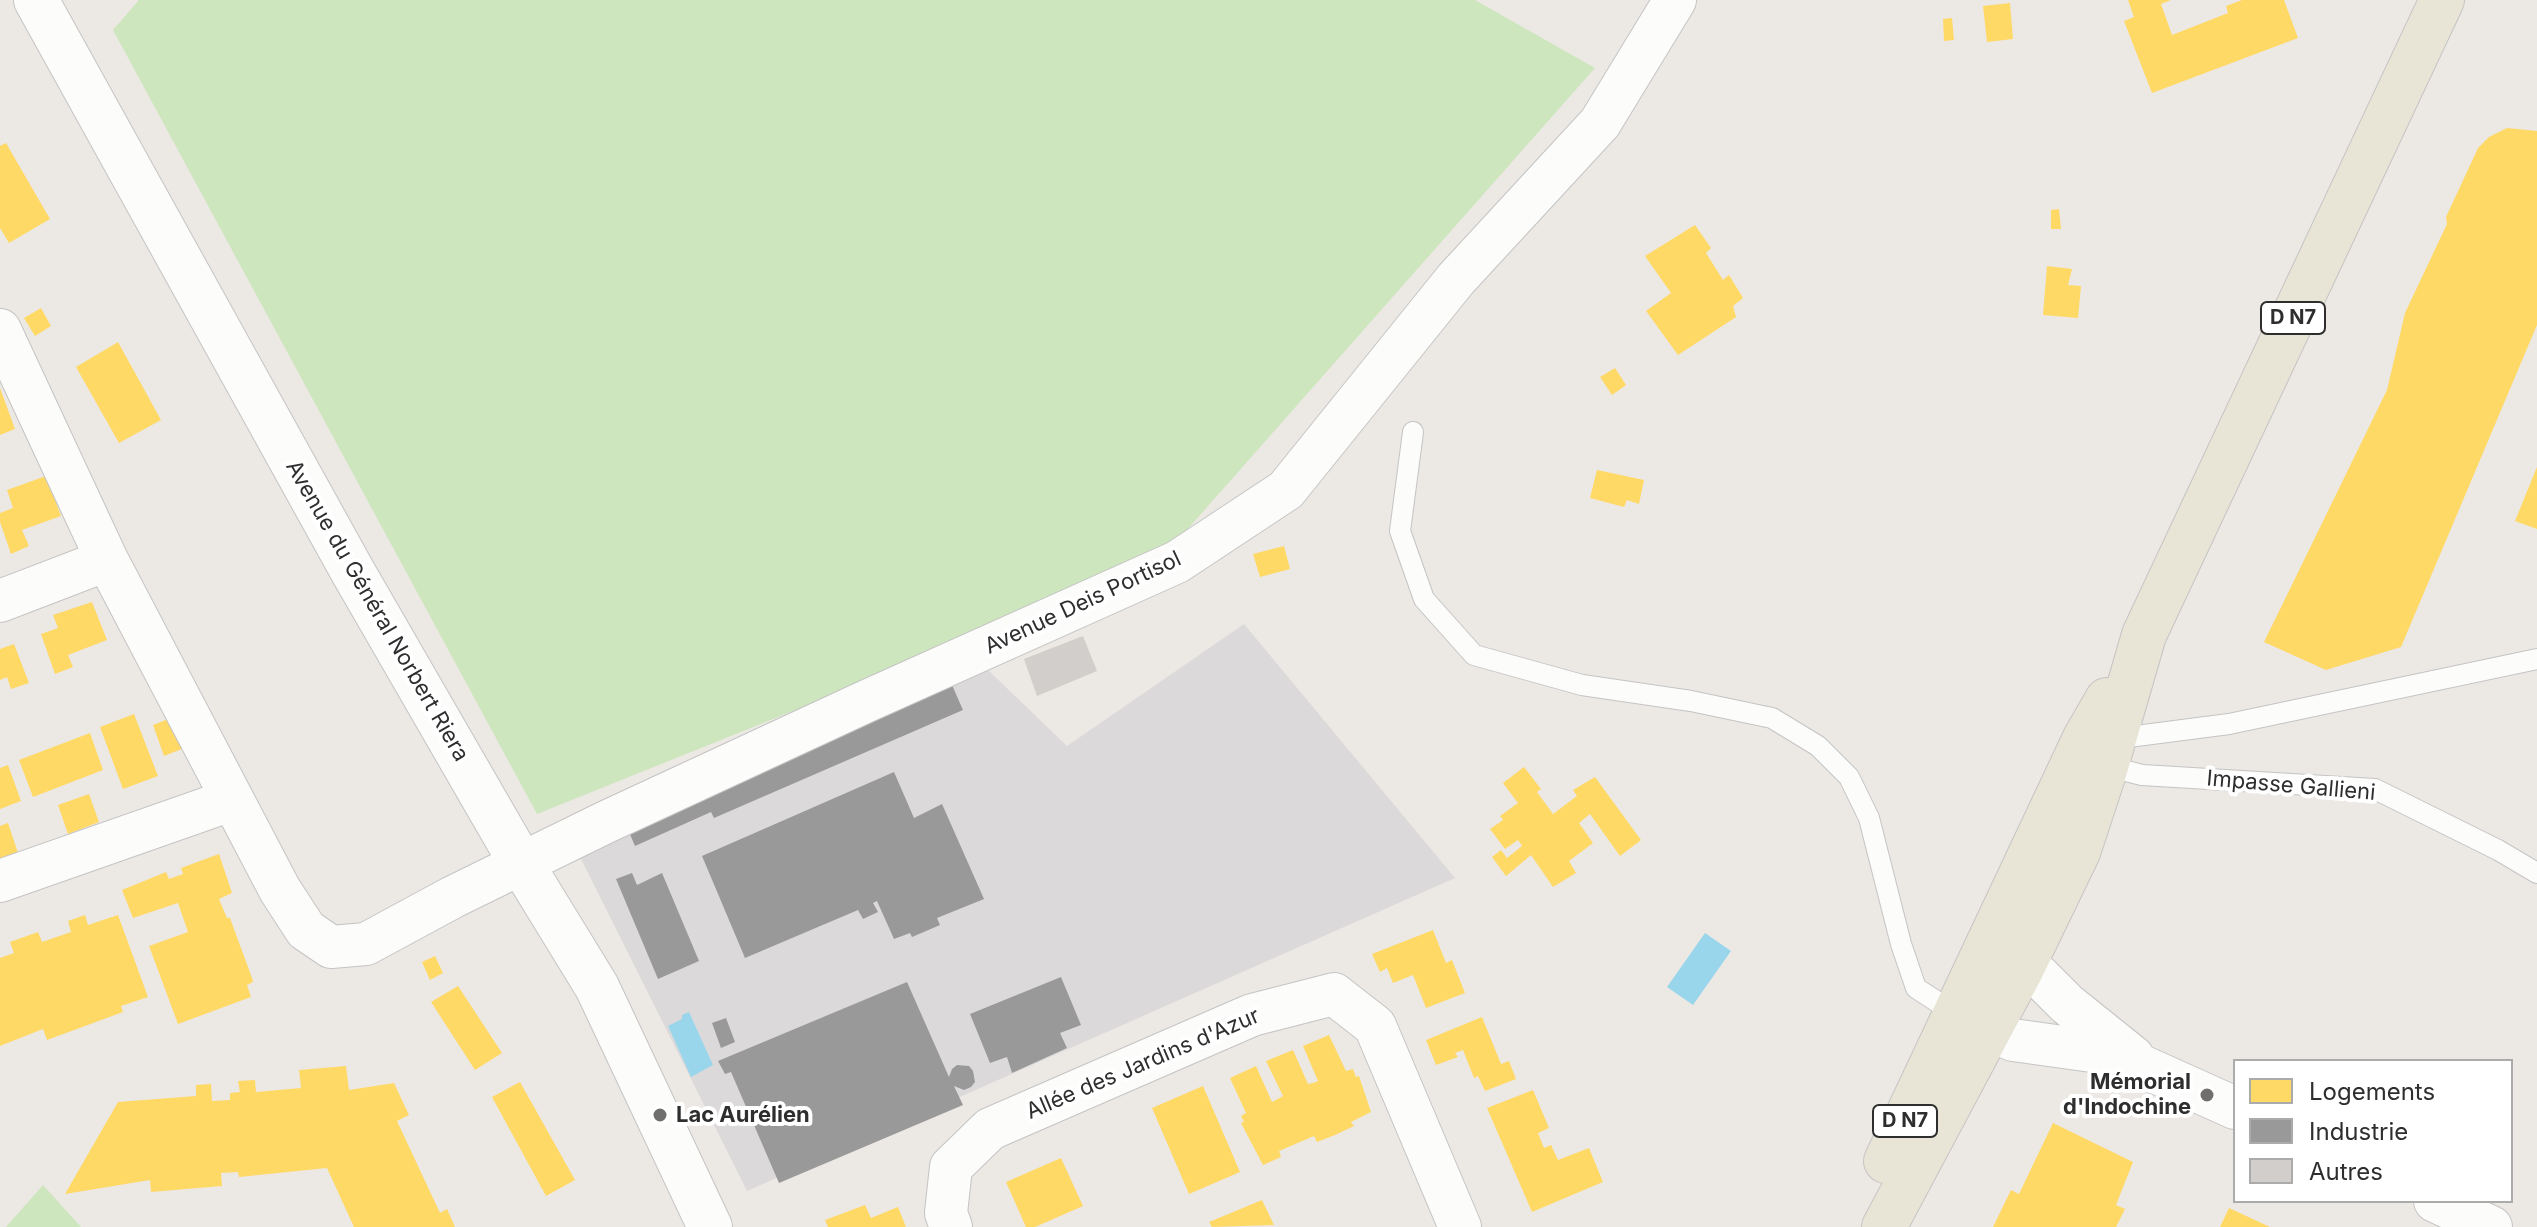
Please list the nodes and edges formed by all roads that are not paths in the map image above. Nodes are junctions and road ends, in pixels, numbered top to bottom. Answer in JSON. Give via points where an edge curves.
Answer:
{"nodes":[{"id":1,"x":36,"y":0,"type":"edge"},
{"id":2,"x":1675,"y":0,"type":"edge"},
{"id":3,"x":2442,"y":0,"type":"edge"},
{"id":4,"x":2,"y":337,"type":"edge"},
{"id":5,"x":1413,"y":432,"type":"dead end"},
{"id":6,"x":107,"y":560,"type":"junction"},
{"id":7,"x":0,"y":601,"type":"edge"},
{"id":8,"x":2537,"y":659,"type":"edge"},
{"id":9,"x":2095,"y":751,"type":"junction"},
{"id":10,"x":231,"y":800,"type":"junction"},
{"id":11,"x":521,"y":863,"type":"junction"},
{"id":12,"x":2537,"y":873,"type":"edge"},
{"id":13,"x":0,"y":881,"type":"edge"},
{"id":14,"x":2002,"y":962,"type":"junction"},
{"id":15,"x":1972,"y":1021,"type":"junction"},
{"id":16,"x":2146,"y":1068,"type":"junction"},
{"id":17,"x":2233,"y":1107,"type":"edge"},
{"id":18,"x":2439,"y":1203,"type":"edge"},
{"id":19,"x":710,"y":1227,"type":"edge"},
{"id":20,"x":951,"y":1227,"type":"edge"},
{"id":21,"x":1460,"y":1227,"type":"edge"},
{"id":22,"x":1854,"y":1227,"type":"edge"},
{"id":23,"x":1884,"y":1227,"type":"edge"},
{"id":24,"x":2491,"y":1227,"type":"edge"}],
"edges":[{"from":1,"to":11,"type":"main road","name":"Avenue du Général Norbert Riera"},
{"from":2,"to":11,"type":"street","name":"Avenue Deis Portisol","via":[[1600,123],[1456,279],[1286,490],[1177,562]]},
{"from":3,"to":9,"type":"main road","number":"D N7","via":[[2144,635]]},
{"from":4,"to":6,"type":"street"},
{"from":5,"to":15,"type":"lane","via":[[1400,531],[1424,599],[1474,655],[1582,685],[1772,718],[1818,746],[1849,777],[1869,818],[1916,988]]},
{"from":6,"to":7,"type":"street"},
{"from":6,"to":10,"type":"street"},
{"from":8,"to":9,"type":"lane"},
{"from":9,"to":12,"type":"lane","name":"Impasse Gallieni","via":[[2142,775],[2375,789]]},
{"from":9,"to":14,"type":"main road","number":"D N7"},
{"from":10,"to":11,"type":"street","name":"Avenue Deis Portisol","via":[[306,930],[331,947],[366,944]]},
{"from":10,"to":13,"type":"street"},
{"from":11,"to":19,"type":"main road","name":"Avenue du Général Norbert Riera","via":[[597,987]]},
{"from":14,"to":15,"type":"main road","number":"D N7"},
{"from":14,"to":16,"type":"street","via":[[2038,975]]},
{"from":15,"to":16,"type":"street","via":[[2013,1040],[2099,1052]]},
{"from":15,"to":22,"type":"main road","number":"D N7"},
{"from":15,"to":23,"type":"main road"},
{"from":16,"to":17,"type":"street"},
{"from":18,"to":24,"type":"street"},
{"from":20,"to":21,"type":"street","name":"Allée des Jardins d'Azur","via":[[946,1213],[951,1167],[990,1129],[1252,1015],[1334,994],[1375,1026]]}]}
